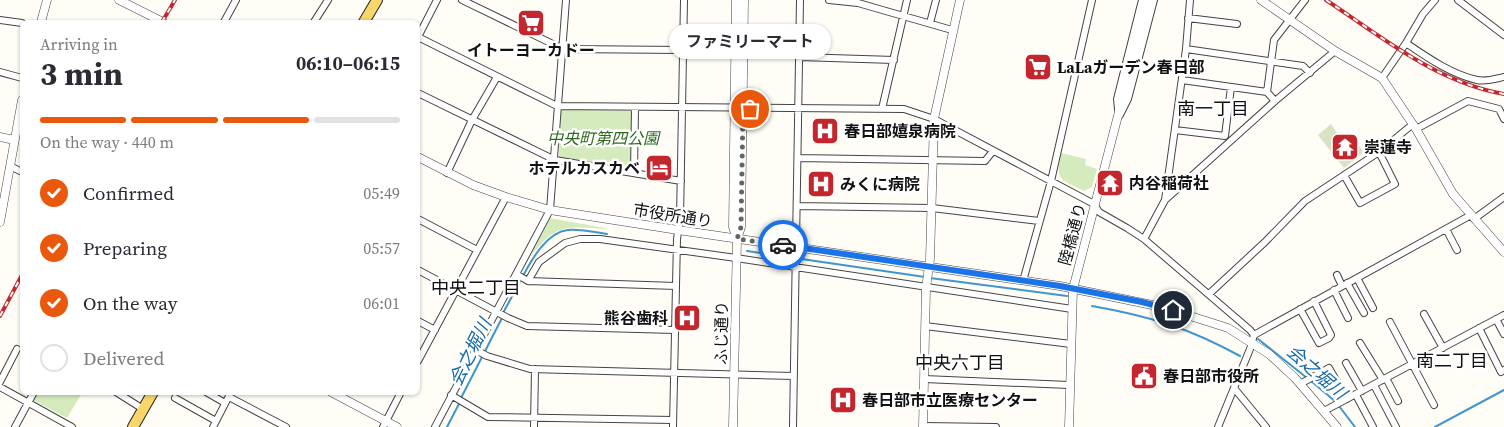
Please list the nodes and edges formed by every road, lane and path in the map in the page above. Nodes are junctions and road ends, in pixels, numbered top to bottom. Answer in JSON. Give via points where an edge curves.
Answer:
{"nodes":[{"id":1,"x":47,"y":0,"type":"edge"},
{"id":2,"x":119,"y":0,"type":"edge"},
{"id":3,"x":236,"y":0,"type":"edge"},
{"id":4,"x":328,"y":0,"type":"edge"},
{"id":5,"x":377,"y":0,"type":"edge"},
{"id":6,"x":437,"y":0,"type":"edge"},
{"id":7,"x":462,"y":0,"type":"edge"},
{"id":8,"x":566,"y":0,"type":"edge"},
{"id":9,"x":684,"y":0,"type":"edge"},
{"id":10,"x":736,"y":0,"type":"edge"},
{"id":11,"x":744,"y":0,"type":"edge"},
{"id":12,"x":800,"y":0,"type":"edge"},
{"id":13,"x":829,"y":0,"type":"edge"},
{"id":14,"x":907,"y":0,"type":"edge"},
{"id":15,"x":936,"y":0,"type":"edge"},
{"id":16,"x":960,"y":0,"type":"edge"},
{"id":17,"x":1092,"y":0,"type":"edge"},
{"id":18,"x":1142,"y":0,"type":"edge"},
{"id":19,"x":1148,"y":0,"type":"edge"},
{"id":20,"x":1154,"y":0,"type":"edge"},
{"id":21,"x":1190,"y":0,"type":"edge"},
{"id":22,"x":1260,"y":0,"type":"edge"},
{"id":23,"x":1306,"y":0,"type":"edge"},
{"id":24,"x":1435,"y":0,"type":"edge"},
{"id":25,"x":1458,"y":0,"type":"edge"},
{"id":26,"x":858,"y":1,"type":"edge"},
{"id":27,"x":903,"y":15,"type":"junction"},
{"id":28,"x":1188,"y":18,"type":"junction"},
{"id":29,"x":0,"y":20,"type":"edge"},
{"id":30,"x":42,"y":20,"type":"edge"},
{"id":31,"x":159,"y":20,"type":"edge"},
{"id":32,"x":225,"y":20,"type":"edge"},
{"id":33,"x":315,"y":20,"type":"edge"},
{"id":34,"x":365,"y":20,"type":"edge"},
{"id":35,"x":1290,"y":20,"type":"junction"},
{"id":36,"x":20,"y":23,"type":"edge"},
{"id":37,"x":930,"y":23,"type":"junction"},
{"id":38,"x":1237,"y":24,"type":"dead end"},
{"id":39,"x":952,"y":30,"type":"junction"},
{"id":40,"x":420,"y":33,"type":"edge"},
{"id":41,"x":1504,"y":35,"type":"edge"},
{"id":42,"x":420,"y":38,"type":"edge"},
{"id":43,"x":1406,"y":43,"type":"junction"},
{"id":44,"x":563,"y":49,"type":"junction"},
{"id":45,"x":1186,"y":49,"type":"junction"},
{"id":46,"x":683,"y":50,"type":"junction"},
{"id":47,"x":1335,"y":51,"type":"junction"},
{"id":48,"x":799,"y":57,"type":"junction"},
{"id":49,"x":894,"y":60,"type":"junction"},
{"id":50,"x":1270,"y":62,"type":"junction"},
{"id":51,"x":0,"y":72,"type":"edge"},
{"id":52,"x":1310,"y":73,"type":"junction"},
{"id":53,"x":20,"y":77,"type":"edge"},
{"id":54,"x":497,"y":77,"type":"junction"},
{"id":55,"x":1504,"y":77,"type":"edge"},
{"id":56,"x":1382,"y":78,"type":"junction"},
{"id":57,"x":1182,"y":80,"type":"junction"},
{"id":58,"x":1231,"y":87,"type":"junction"},
{"id":59,"x":1267,"y":92,"type":"junction"},
{"id":60,"x":420,"y":94,"type":"edge"},
{"id":61,"x":1275,"y":101,"type":"junction"},
{"id":62,"x":557,"y":106,"type":"junction"},
{"id":63,"x":635,"y":108,"type":"junction"},
{"id":64,"x":682,"y":108,"type":"junction"},
{"id":65,"x":739,"y":109,"type":"junction"},
{"id":66,"x":882,"y":109,"type":"junction"},
{"id":67,"x":20,"y":110,"type":"edge"},
{"id":68,"x":798,"y":110,"type":"junction"},
{"id":69,"x":1119,"y":118,"type":"junction"},
{"id":70,"x":1504,"y":118,"type":"edge"},
{"id":71,"x":934,"y":119,"type":"junction"},
{"id":72,"x":472,"y":120,"type":"junction"},
{"id":73,"x":1415,"y":126,"type":"junction"},
{"id":74,"x":1175,"y":130,"type":"junction"},
{"id":75,"x":1225,"y":136,"type":"junction"},
{"id":76,"x":0,"y":137,"type":"edge"},
{"id":77,"x":14,"y":140,"type":"junction"},
{"id":78,"x":1228,"y":145,"type":"junction"},
{"id":79,"x":994,"y":151,"type":"junction"},
{"id":80,"x":1379,"y":152,"type":"junction"},
{"id":81,"x":420,"y":158,"type":"edge"},
{"id":82,"x":798,"y":158,"type":"junction"},
{"id":83,"x":555,"y":160,"type":"junction"},
{"id":84,"x":932,"y":160,"type":"junction"},
{"id":85,"x":10,"y":166,"type":"junction"},
{"id":86,"x":20,"y":171,"type":"edge"},
{"id":87,"x":447,"y":172,"type":"junction"},
{"id":88,"x":634,"y":173,"type":"junction"},
{"id":89,"x":1344,"y":175,"type":"junction"},
{"id":90,"x":681,"y":181,"type":"junction"},
{"id":91,"x":1051,"y":181,"type":"junction"},
{"id":92,"x":506,"y":197,"type":"junction"},
{"id":93,"x":1504,"y":197,"type":"edge"},
{"id":94,"x":1165,"y":200,"type":"junction"},
{"id":95,"x":1094,"y":204,"type":"junction"},
{"id":96,"x":797,"y":206,"type":"junction"},
{"id":97,"x":932,"y":208,"type":"junction"},
{"id":98,"x":550,"y":210,"type":"junction"},
{"id":99,"x":0,"y":217,"type":"edge"},
{"id":100,"x":1472,"y":217,"type":"junction"},
{"id":101,"x":420,"y":220,"type":"edge"},
{"id":102,"x":1038,"y":221,"type":"junction"},
{"id":103,"x":1446,"y":229,"type":"junction"},
{"id":104,"x":677,"y":234,"type":"junction"},
{"id":105,"x":1144,"y":240,"type":"junction"},
{"id":106,"x":737,"y":242,"type":"junction"},
{"id":107,"x":677,"y":248,"type":"junction"},
{"id":108,"x":477,"y":250,"type":"junction"},
{"id":109,"x":796,"y":250,"type":"junction"},
{"id":110,"x":1457,"y":250,"type":"dead end"},
{"id":111,"x":1504,"y":252,"type":"edge"},
{"id":112,"x":736,"y":257,"type":"junction"},
{"id":113,"x":796,"y":266,"type":"junction"},
{"id":114,"x":929,"y":270,"type":"junction"},
{"id":115,"x":420,"y":271,"type":"edge"},
{"id":116,"x":517,"y":274,"type":"junction"},
{"id":117,"x":1337,"y":275,"type":"dead end"},
{"id":118,"x":1356,"y":278,"type":"junction"},
{"id":119,"x":527,"y":280,"type":"junction"},
{"id":120,"x":1023,"y":281,"type":"junction"},
{"id":121,"x":1345,"y":284,"type":"junction"},
{"id":122,"x":676,"y":286,"type":"junction"},
{"id":123,"x":926,"y":286,"type":"junction"},
{"id":124,"x":456,"y":290,"type":"junction"},
{"id":125,"x":1334,"y":290,"type":"junction"},
{"id":126,"x":1072,"y":292,"type":"junction"},
{"id":127,"x":1208,"y":294,"type":"junction"},
{"id":128,"x":1314,"y":301,"type":"junction"},
{"id":129,"x":1072,"y":307,"type":"junction"},
{"id":130,"x":1373,"y":308,"type":"dead end"},
{"id":131,"x":1300,"y":309,"type":"junction"},
{"id":132,"x":497,"y":312,"type":"junction"},
{"id":133,"x":1364,"y":313,"type":"dead end"},
{"id":134,"x":1424,"y":314,"type":"dead end"},
{"id":135,"x":1504,"y":315,"type":"edge"},
{"id":136,"x":1348,"y":318,"type":"dead end"},
{"id":137,"x":1496,"y":319,"type":"junction"},
{"id":138,"x":420,"y":322,"type":"edge"},
{"id":139,"x":1390,"y":322,"type":"dead end"},
{"id":140,"x":926,"y":326,"type":"junction"},
{"id":141,"x":1479,"y":328,"type":"junction"},
{"id":142,"x":435,"y":330,"type":"junction"},
{"id":143,"x":675,"y":330,"type":"junction"},
{"id":144,"x":1504,"y":334,"type":"edge"},
{"id":145,"x":1253,"y":339,"type":"junction"},
{"id":146,"x":1360,"y":342,"type":"dead end"},
{"id":147,"x":1071,"y":344,"type":"junction"},
{"id":148,"x":1443,"y":348,"type":"junction"},
{"id":149,"x":17,"y":349,"type":"dead end"},
{"id":150,"x":477,"y":351,"type":"junction"},
{"id":151,"x":420,"y":357,"type":"edge"},
{"id":152,"x":1346,"y":363,"type":"dead end"},
{"id":153,"x":1413,"y":364,"type":"junction"},
{"id":154,"x":535,"y":369,"type":"junction"},
{"id":155,"x":1504,"y":370,"type":"edge"},
{"id":156,"x":674,"y":373,"type":"junction"},
{"id":157,"x":734,"y":374,"type":"junction"},
{"id":158,"x":794,"y":376,"type":"junction"},
{"id":159,"x":924,"y":379,"type":"junction"},
{"id":160,"x":1384,"y":379,"type":"junction"},
{"id":161,"x":0,"y":382,"type":"edge"},
{"id":162,"x":1300,"y":384,"type":"junction"},
{"id":163,"x":1374,"y":384,"type":"junction"},
{"id":164,"x":1069,"y":385,"type":"junction"},
{"id":165,"x":0,"y":387,"type":"edge"},
{"id":166,"x":1234,"y":388,"type":"junction"},
{"id":167,"x":1359,"y":393,"type":"junction"},
{"id":168,"x":33,"y":395,"type":"edge"},
{"id":169,"x":123,"y":395,"type":"edge"},
{"id":170,"x":151,"y":395,"type":"edge"},
{"id":171,"x":336,"y":395,"type":"edge"},
{"id":172,"x":400,"y":395,"type":"edge"},
{"id":173,"x":228,"y":397,"type":"edge"},
{"id":174,"x":453,"y":397,"type":"junction"},
{"id":175,"x":175,"y":398,"type":"dead end"},
{"id":176,"x":1398,"y":401,"type":"dead end"},
{"id":177,"x":1341,"y":402,"type":"junction"},
{"id":178,"x":29,"y":403,"type":"junction"},
{"id":179,"x":1434,"y":405,"type":"dead end"},
{"id":180,"x":144,"y":409,"type":"junction"},
{"id":181,"x":1324,"y":412,"type":"junction"},
{"id":182,"x":534,"y":418,"type":"junction"},
{"id":183,"x":57,"y":419,"type":"junction"},
{"id":184,"x":673,"y":423,"type":"edge"},
{"id":185,"x":214,"y":424,"type":"edge"},
{"id":186,"x":385,"y":424,"type":"edge"},
{"id":187,"x":67,"y":426,"type":"edge"},
{"id":188,"x":924,"y":426,"type":"edge"},
{"id":189,"x":16,"y":427,"type":"edge"},
{"id":190,"x":53,"y":427,"type":"edge"},
{"id":191,"x":133,"y":427,"type":"edge"},
{"id":192,"x":286,"y":427,"type":"edge"},
{"id":193,"x":397,"y":427,"type":"edge"},
{"id":194,"x":435,"y":427,"type":"edge"},
{"id":195,"x":534,"y":427,"type":"edge"},
{"id":196,"x":733,"y":427,"type":"edge"},
{"id":197,"x":793,"y":427,"type":"edge"},
{"id":198,"x":996,"y":427,"type":"edge"},
{"id":199,"x":1069,"y":427,"type":"edge"},
{"id":200,"x":1218,"y":427,"type":"edge"},
{"id":201,"x":1266,"y":427,"type":"edge"},
{"id":202,"x":1337,"y":427,"type":"edge"},
{"id":203,"x":1373,"y":427,"type":"edge"},
{"id":204,"x":1396,"y":427,"type":"edge"}],
"edges":[{"from":1,"to":30,"type":"street"},
{"from":2,"to":31,"type":"street"},
{"from":3,"to":32,"type":"street"},
{"from":4,"to":33,"type":"street"},
{"from":5,"to":34,"type":"main road"},
{"from":6,"to":40,"type":"street"},
{"from":7,"to":44,"type":"street"},
{"from":8,"to":44,"type":"street"},
{"from":9,"to":46,"type":"street"},
{"from":10,"to":65,"type":"street","name":"ふじ通り"},
{"from":11,"to":65,"type":"street","name":"ふじ通り"},
{"from":12,"to":48,"type":"street"},
{"from":13,"to":26,"type":"street"},
{"from":14,"to":27,"type":"street"},
{"from":15,"to":37,"type":"street"},
{"from":16,"to":39,"type":"street"},
{"from":17,"to":91,"type":"street"},
{"from":18,"to":69,"type":"street","via":[[1117,99]]},
{"from":19,"to":69,"type":"street","name":"陸橋通り"},
{"from":20,"to":69,"type":"street","via":[[1128,99]]},
{"from":21,"to":28,"type":"street"},
{"from":22,"to":35,"type":"street"},
{"from":23,"to":35,"type":"street"},
{"from":24,"to":43,"type":"street"},
{"from":25,"to":41,"type":"street"},
{"from":26,"to":27,"type":"street"},
{"from":27,"to":37,"type":"street"},
{"from":27,"to":49,"type":"street"},
{"from":28,"to":38,"type":"street"},
{"from":28,"to":45,"type":"street"},
{"from":29,"to":36,"type":"street"},
{"from":35,"to":47,"type":"street"},
{"from":35,"to":50,"type":"street","via":[[1274,40]]},
{"from":37,"to":39,"type":"street"},
{"from":39,"to":71,"type":"street"},
{"from":42,"to":54,"type":"street"},
{"from":43,"to":55,"type":"street","via":[[1436,63],[1478,80]]},
{"from":43,"to":56,"type":"street"},
{"from":44,"to":46,"type":"street"},
{"from":44,"to":62,"type":"street"},
{"from":45,"to":50,"type":"street"},
{"from":45,"to":57,"type":"street"},
{"from":46,"to":64,"type":"street"},
{"from":47,"to":52,"type":"street"},
{"from":47,"to":56,"type":"street"},
{"from":48,"to":49,"type":"street"},
{"from":48,"to":68,"type":"street"},
{"from":49,"to":66,"type":"street"},
{"from":50,"to":52,"type":"street","via":[[1303,66]]},
{"from":50,"to":59,"type":"street"},
{"from":51,"to":53,"type":"street"},
{"from":52,"to":61,"type":"street"},
{"from":54,"to":62,"type":"street"},
{"from":54,"to":72,"type":"street"},
{"from":56,"to":73,"type":"street"},
{"from":57,"to":58,"type":"street"},
{"from":57,"to":74,"type":"street"},
{"from":58,"to":59,"type":"street"},
{"from":58,"to":75,"type":"street"},
{"from":59,"to":61,"type":"street"},
{"from":60,"to":72,"type":"street"},
{"from":61,"to":78,"type":"street"},
{"from":62,"to":63,"type":"street"},
{"from":62,"to":83,"type":"street"},
{"from":63,"to":64,"type":"street"},
{"from":63,"to":88,"type":"street"},
{"from":64,"to":65,"type":"street"},
{"from":64,"to":90,"type":"street"},
{"from":65,"to":68,"type":"street"},
{"from":65,"to":106,"type":"street","name":"ふじ通り","via":[[741,227]]},
{"from":66,"to":68,"type":"street"},
{"from":66,"to":71,"type":"street","via":[[904,109]]},
{"from":67,"to":77,"type":"street"},
{"from":68,"to":82,"type":"street"},
{"from":69,"to":95,"type":"street","name":"陸橋通り"},
{"from":70,"to":73,"type":"street","via":[[1499,109],[1468,101]]},
{"from":71,"to":79,"type":"street"},
{"from":71,"to":84,"type":"street"},
{"from":72,"to":83,"type":"street"},
{"from":72,"to":87,"type":"street"},
{"from":73,"to":80,"type":"street"},
{"from":73,"to":100,"type":"street","via":[[1454,194]]},
{"from":74,"to":75,"type":"street"},
{"from":74,"to":94,"type":"street"},
{"from":75,"to":78,"type":"street"},
{"from":76,"to":77,"type":"street"},
{"from":77,"to":85,"type":"street"},
{"from":78,"to":94,"type":"street"},
{"from":79,"to":84,"type":"street","via":[[985,161]]},
{"from":79,"to":91,"type":"street"},
{"from":80,"to":89,"type":"street"},
{"from":80,"to":89,"type":"street","via":[[1395,184],[1360,203]]},
{"from":81,"to":87,"type":"street","name":"市役所通り"},
{"from":82,"to":84,"type":"street"},
{"from":82,"to":96,"type":"street"},
{"from":83,"to":88,"type":"street"},
{"from":83,"to":98,"type":"street"},
{"from":84,"to":97,"type":"street"},
{"from":85,"to":86,"type":"street"},
{"from":85,"to":99,"type":"street"},
{"from":87,"to":92,"type":"street","name":"市役所通り"},
{"from":88,"to":90,"type":"street"},
{"from":89,"to":127,"type":"street","via":[[1305,201]]},
{"from":90,"to":104,"type":"street"},
{"from":91,"to":95,"type":"street"},
{"from":91,"to":102,"type":"street"},
{"from":92,"to":98,"type":"street","name":"市役所通り"},
{"from":92,"to":108,"type":"street"},
{"from":93,"to":100,"type":"street"},
{"from":94,"to":105,"type":"street"},
{"from":95,"to":105,"type":"street","via":[[1099,212]]},
{"from":95,"to":126,"type":"street","name":"陸橋通り"},
{"from":96,"to":97,"type":"street"},
{"from":96,"to":109,"type":"street"},
{"from":97,"to":102,"type":"street"},
{"from":97,"to":114,"type":"street"},
{"from":98,"to":104,"type":"street","name":"市役所通り"},
{"from":98,"to":116,"type":"street"},
{"from":100,"to":103,"type":"street"},
{"from":100,"to":111,"type":"street"},
{"from":101,"to":108,"type":"street"},
{"from":102,"to":120,"type":"street"},
{"from":103,"to":110,"type":"street"},
{"from":103,"to":118,"type":"street"},
{"from":104,"to":106,"type":"street","name":"市役所通り"},
{"from":104,"to":107,"type":"street"},
{"from":105,"to":127,"type":"street"},
{"from":106,"to":109,"type":"street","name":"市役所通り"},
{"from":106,"to":112,"type":"street","name":"ふじ通り"},
{"from":107,"to":112,"type":"street"},
{"from":107,"to":119,"type":"street","via":[[580,239],[565,244],[539,262]]},
{"from":107,"to":122,"type":"street"},
{"from":108,"to":124,"type":"street"},
{"from":109,"to":113,"type":"street"},
{"from":109,"to":114,"type":"street","name":"市役所通り"},
{"from":112,"to":113,"type":"street"},
{"from":112,"to":157,"type":"street","name":"ふじ通り"},
{"from":113,"to":123,"type":"street"},
{"from":113,"to":158,"type":"street"},
{"from":114,"to":120,"type":"street","name":"市役所通り"},
{"from":114,"to":123,"type":"street"},
{"from":115,"to":124,"type":"street"},
{"from":116,"to":119,"type":"street"},
{"from":116,"to":132,"type":"street"},
{"from":117,"to":121,"type":"street"},
{"from":118,"to":121,"type":"street"},
{"from":118,"to":130,"type":"street"},
{"from":119,"to":122,"type":"street"},
{"from":120,"to":126,"type":"street","name":"市役所通り"},
{"from":121,"to":125,"type":"street"},
{"from":121,"to":133,"type":"street"},
{"from":122,"to":143,"type":"street"},
{"from":123,"to":129,"type":"street"},
{"from":123,"to":140,"type":"street"},
{"from":124,"to":132,"type":"street"},
{"from":124,"to":142,"type":"street"},
{"from":125,"to":128,"type":"street"},
{"from":125,"to":136,"type":"street"},
{"from":126,"to":129,"type":"street","name":"陸橋通り"},
{"from":126,"to":145,"type":"street","name":"市役所通り","via":[[1162,307]]},
{"from":127,"to":145,"type":"street","via":[[1250,330]]},
{"from":128,"to":131,"type":"street"},
{"from":128,"to":131,"type":"street","via":[[1331,335],[1329,338],[1318,343]]},
{"from":129,"to":147,"type":"street","name":"陸橋通り"},
{"from":131,"to":145,"type":"street"},
{"from":132,"to":143,"type":"street","via":[[527,326]]},
{"from":132,"to":150,"type":"street"},
{"from":134,"to":148,"type":"street"},
{"from":135,"to":137,"type":"street"},
{"from":137,"to":141,"type":"street"},
{"from":137,"to":144,"type":"street"},
{"from":138,"to":142,"type":"street"},
{"from":139,"to":153,"type":"street"},
{"from":140,"to":147,"type":"street"},
{"from":140,"to":159,"type":"street"},
{"from":141,"to":148,"type":"street"},
{"from":141,"to":155,"type":"street","via":[[1501,372]]},
{"from":142,"to":151,"type":"street"},
{"from":143,"to":156,"type":"street"},
{"from":145,"to":162,"type":"street","name":"市役所通り"},
{"from":145,"to":166,"type":"street"},
{"from":146,"to":160,"type":"street"},
{"from":147,"to":164,"type":"street","name":"陸橋通り"},
{"from":148,"to":153,"type":"street"},
{"from":149,"to":161,"type":"street"},
{"from":150,"to":154,"type":"street"},
{"from":150,"to":174,"type":"street"},
{"from":152,"to":167,"type":"street"},
{"from":153,"to":160,"type":"street"},
{"from":153,"to":179,"type":"street"},
{"from":154,"to":156,"type":"street"},
{"from":154,"to":182,"type":"street"},
{"from":156,"to":157,"type":"street"},
{"from":156,"to":184,"type":"street"},
{"from":157,"to":158,"type":"street"},
{"from":157,"to":196,"type":"street","name":"ふじ通り"},
{"from":158,"to":197,"type":"street"},
{"from":159,"to":164,"type":"street"},
{"from":159,"to":188,"type":"street"},
{"from":160,"to":163,"type":"street"},
{"from":160,"to":176,"type":"street"},
{"from":162,"to":177,"type":"street","via":[[1330,368]]},
{"from":162,"to":181,"type":"street","name":"市役所通り"},
{"from":163,"to":167,"type":"street"},
{"from":163,"to":204,"type":"street"},
{"from":164,"to":199,"type":"street","name":"陸橋通り"},
{"from":165,"to":178,"type":"street"},
{"from":166,"to":200,"type":"street"},
{"from":166,"to":201,"type":"street"},
{"from":167,"to":177,"type":"street"},
{"from":167,"to":203,"type":"street"},
{"from":168,"to":178,"type":"street"},
{"from":169,"to":180,"type":"street"},
{"from":170,"to":180,"type":"main road"},
{"from":171,"to":186,"type":"street"},
{"from":172,"to":186,"type":"street"},
{"from":173,"to":185,"type":"street"},
{"from":173,"to":192,"type":"street"},
{"from":174,"to":182,"type":"street","via":[[488,417]]},
{"from":174,"to":194,"type":"street"},
{"from":175,"to":185,"type":"street"},
{"from":177,"to":181,"type":"street"},
{"from":178,"to":183,"type":"street"},
{"from":178,"to":189,"type":"street"},
{"from":180,"to":191,"type":"main road"},
{"from":181,"to":202,"type":"street","name":"市役所通り"},
{"from":182,"to":184,"type":"street"},
{"from":182,"to":195,"type":"street"},
{"from":183,"to":187,"type":"street"},
{"from":183,"to":190,"type":"street"},
{"from":186,"to":193,"type":"street"},
{"from":188,"to":198,"type":"street"}]}
